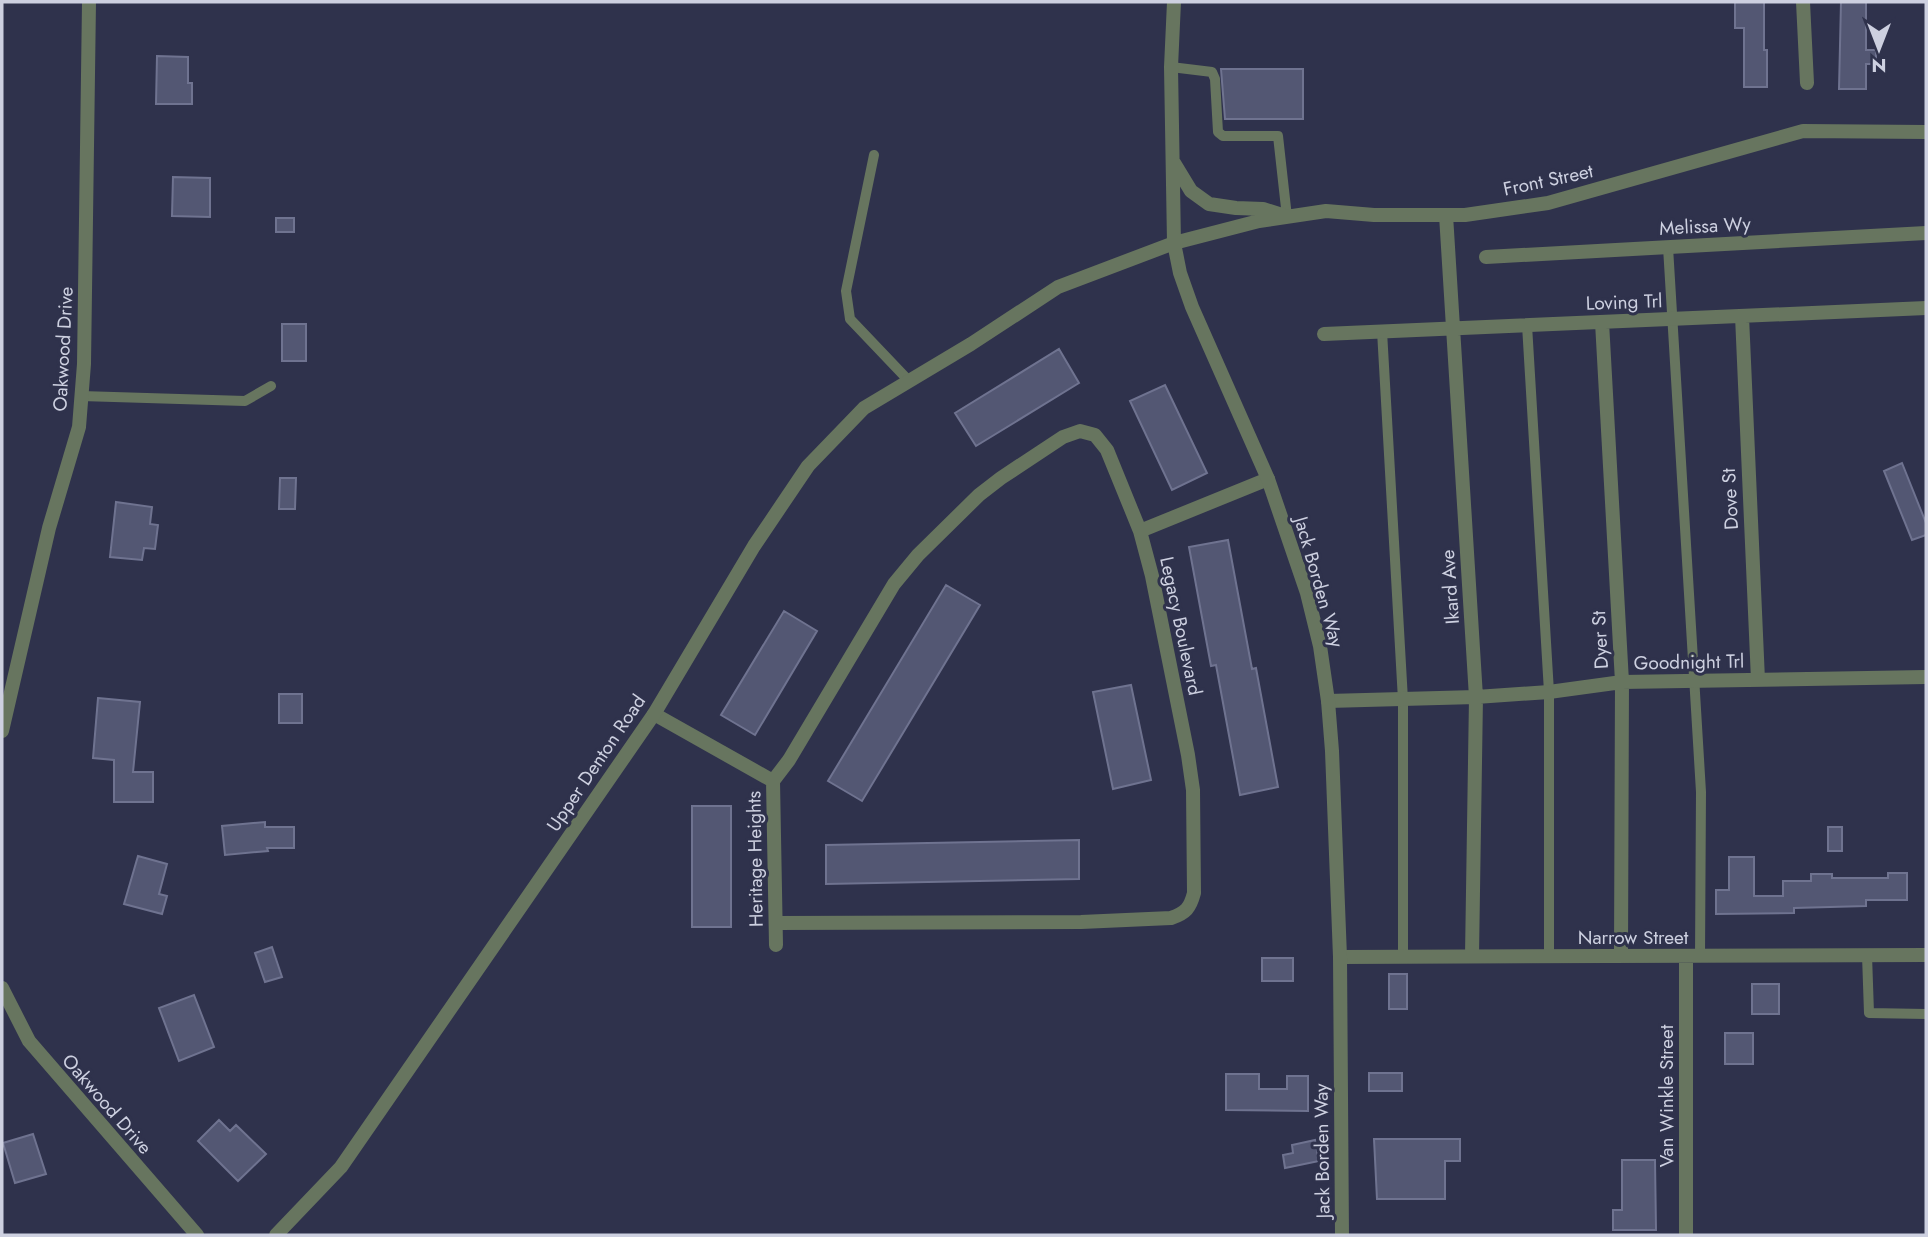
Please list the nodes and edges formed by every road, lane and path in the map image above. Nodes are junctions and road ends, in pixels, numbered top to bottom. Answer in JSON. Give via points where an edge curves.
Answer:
{"nodes":[{"id":1,"x":89,"y":2,"type":"edge"},
{"id":2,"x":1174,"y":2,"type":"edge"},
{"id":3,"x":1803,"y":2,"type":"edge"},
{"id":4,"x":1171,"y":67,"type":"junction"},
{"id":5,"x":1807,"y":83,"type":"dead end"},
{"id":6,"x":1926,"y":132,"type":"edge"},
{"id":7,"x":874,"y":155,"type":"dead end"},
{"id":8,"x":1173,"y":162,"type":"junction"},
{"id":9,"x":1446,"y":215,"type":"junction"},
{"id":10,"x":1287,"y":217,"type":"junction"},
{"id":11,"x":1926,"y":233,"type":"edge"},
{"id":12,"x":1174,"y":243,"type":"junction"},
{"id":13,"x":1668,"y":247,"type":"junction"},
{"id":14,"x":1486,"y":257,"type":"dead end"},
{"id":15,"x":1926,"y":308,"type":"edge"},
{"id":16,"x":1742,"y":316,"type":"junction"},
{"id":17,"x":1673,"y":319,"type":"junction"},
{"id":18,"x":1602,"y":322,"type":"junction"},
{"id":19,"x":1527,"y":325,"type":"junction"},
{"id":20,"x":1453,"y":328,"type":"junction"},
{"id":21,"x":1382,"y":331,"type":"junction"},
{"id":22,"x":1324,"y":334,"type":"dead end"},
{"id":23,"x":971,"y":344,"type":"joint"},
{"id":24,"x":910,"y":382,"type":"junction"},
{"id":25,"x":271,"y":386,"type":"dead end"},
{"id":26,"x":82,"y":396,"type":"junction"},
{"id":27,"x":1268,"y":479,"type":"junction"},
{"id":28,"x":1140,"y":531,"type":"junction"},
{"id":29,"x":1926,"y":677,"type":"edge"},
{"id":30,"x":1758,"y":680,"type":"junction"},
{"id":31,"x":1695,"y":681,"type":"junction"},
{"id":32,"x":1622,"y":682,"type":"junction"},
{"id":33,"x":1549,"y":692,"type":"junction"},
{"id":34,"x":1476,"y":697,"type":"junction"},
{"id":35,"x":1403,"y":700,"type":"junction"},
{"id":36,"x":1328,"y":701,"type":"junction"},
{"id":37,"x":653,"y":714,"type":"junction"},
{"id":38,"x":2,"y":731,"type":"edge"},
{"id":39,"x":773,"y":781,"type":"junction"},
{"id":40,"x":776,"y":923,"type":"junction"},
{"id":41,"x":776,"y":945,"type":"dead end"},
{"id":42,"x":1867,"y":955,"type":"junction"},
{"id":43,"x":1926,"y":955,"type":"edge"},
{"id":44,"x":1549,"y":956,"type":"junction"},
{"id":45,"x":1621,"y":956,"type":"junction"},
{"id":46,"x":1693,"y":956,"type":"junction"},
{"id":47,"x":1340,"y":957,"type":"junction"},
{"id":48,"x":1403,"y":957,"type":"junction"},
{"id":49,"x":1472,"y":957,"type":"junction"},
{"id":50,"x":2,"y":988,"type":"edge"},
{"id":51,"x":1926,"y":1014,"type":"edge"},
{"id":52,"x":197,"y":1235,"type":"edge"},
{"id":53,"x":276,"y":1235,"type":"edge"},
{"id":54,"x":1342,"y":1235,"type":"edge"},
{"id":55,"x":1686,"y":1235,"type":"edge"}],
"edges":[{"from":1,"to":26,"type":"street","name":"Oakwood Drive"},
{"from":2,"to":4,"type":"street","name":"Jack Borden Way"},
{"from":3,"to":5,"type":"street"},
{"from":4,"to":8,"type":"street","name":"Jack Borden Way"},
{"from":4,"to":10,"type":"lane","via":[[1212,72],[1218,132],[1223,136],[1278,136]]},
{"from":6,"to":9,"type":"street","name":"Front Street","via":[[1803,131],[1548,204]]},
{"from":7,"to":24,"type":"lane","via":[[846,290],[847,308],[850,319]]},
{"from":8,"to":10,"type":"street","via":[[1192,191],[1209,204],[1263,209]]},
{"from":8,"to":12,"type":"street","name":"Jack Borden Way"},
{"from":9,"to":10,"type":"street","name":"Front Street","via":[[1326,211]]},
{"from":9,"to":20,"type":"street","name":"Ikard Ave"},
{"from":10,"to":12,"type":"street","name":"Front Street"},
{"from":11,"to":13,"type":"street","name":"Melissa Wy"},
{"from":12,"to":23,"type":"street","name":"Front Street","via":[[1058,287]]},
{"from":12,"to":27,"type":"street","name":"Jack Borden Way","via":[[1192,307]]},
{"from":13,"to":14,"type":"street","name":"Melissa Wy"},
{"from":13,"to":17,"type":"lane"},
{"from":15,"to":16,"type":"street","name":"Loving Trl"},
{"from":16,"to":17,"type":"street","name":"Loving Trl"},
{"from":16,"to":30,"type":"street","name":"Dove St"},
{"from":17,"to":18,"type":"street","name":"Loving Trl"},
{"from":17,"to":31,"type":"lane"},
{"from":18,"to":19,"type":"street","name":"Loving Trl"},
{"from":18,"to":32,"type":"street","name":"Dyer St"},
{"from":19,"to":20,"type":"street","name":"Loving Trl"},
{"from":19,"to":33,"type":"lane"},
{"from":20,"to":21,"type":"street","name":"Loving Trl"},
{"from":20,"to":34,"type":"street","name":"Ikard Ave"},
{"from":21,"to":22,"type":"street","name":"Loving Trl"},
{"from":21,"to":35,"type":"lane"},
{"from":23,"to":24,"type":"street","name":"Upper Denton Road"},
{"from":24,"to":37,"type":"street","name":"Upper Denton Road","via":[[864,408],[808,466]]},
{"from":25,"to":26,"type":"lane","via":[[245,401]]},
{"from":26,"to":38,"type":"street","name":"Oakwood Drive","via":[[79,427],[49,528]]},
{"from":27,"to":28,"type":"street"},
{"from":27,"to":36,"type":"street","name":"Jack Borden Way","via":[[1307,593]]},
{"from":28,"to":39,"type":"street","name":"Legacy Boulevard","via":[[1107,450],[1095,435],[1080,432],[1063,437],[1001,478],[918,555],[894,584]]},
{"from":28,"to":40,"type":"street","name":"Legacy Boulevard","via":[[1193,790],[1194,893],[1190,908],[1171,918],[1081,922]]},
{"from":29,"to":30,"type":"street","name":"Goodnight Trl"},
{"from":30,"to":31,"type":"street","name":"Goodnight Trl"},
{"from":31,"to":32,"type":"street","name":"Goodnight Trl"},
{"from":31,"to":46,"type":"lane","via":[[1701,792]]},
{"from":32,"to":33,"type":"street","name":"Goodnight Trl"},
{"from":32,"to":45,"type":"street","name":"Dyer St"},
{"from":33,"to":34,"type":"street","name":"Goodnight Trl"},
{"from":33,"to":44,"type":"lane"},
{"from":34,"to":35,"type":"street","name":"Goodnight Trl"},
{"from":34,"to":49,"type":"street","name":"Ikard Ave"},
{"from":35,"to":36,"type":"street","name":"Goodnight Trl"},
{"from":35,"to":48,"type":"lane"},
{"from":36,"to":47,"type":"street","name":"Jack Borden Way"},
{"from":37,"to":39,"type":"street","name":"Heritage Heights"},
{"from":37,"to":53,"type":"street","name":"Upper Denton Road","via":[[341,1167]]},
{"from":39,"to":40,"type":"street","name":"Heritage Heights"},
{"from":40,"to":41,"type":"street","name":"Heritage Heights"},
{"from":42,"to":43,"type":"street","name":"Narrow Street"},
{"from":42,"to":46,"type":"street","name":"Narrow Street"},
{"from":42,"to":51,"type":"lane","via":[[1869,1013]]},
{"from":44,"to":45,"type":"street","name":"Narrow Street"},
{"from":44,"to":49,"type":"street","name":"Narrow Street"},
{"from":45,"to":46,"type":"street","name":"Narrow Street"},
{"from":46,"to":55,"type":"street","name":"Van Winkle Street"},
{"from":47,"to":48,"type":"street","name":"Narrow Street"},
{"from":47,"to":54,"type":"street","name":"Jack Borden Way"},
{"from":48,"to":49,"type":"street","name":"Narrow Street"},
{"from":50,"to":52,"type":"street","name":"Oakwood Drive","via":[[29,1041]]}]}
